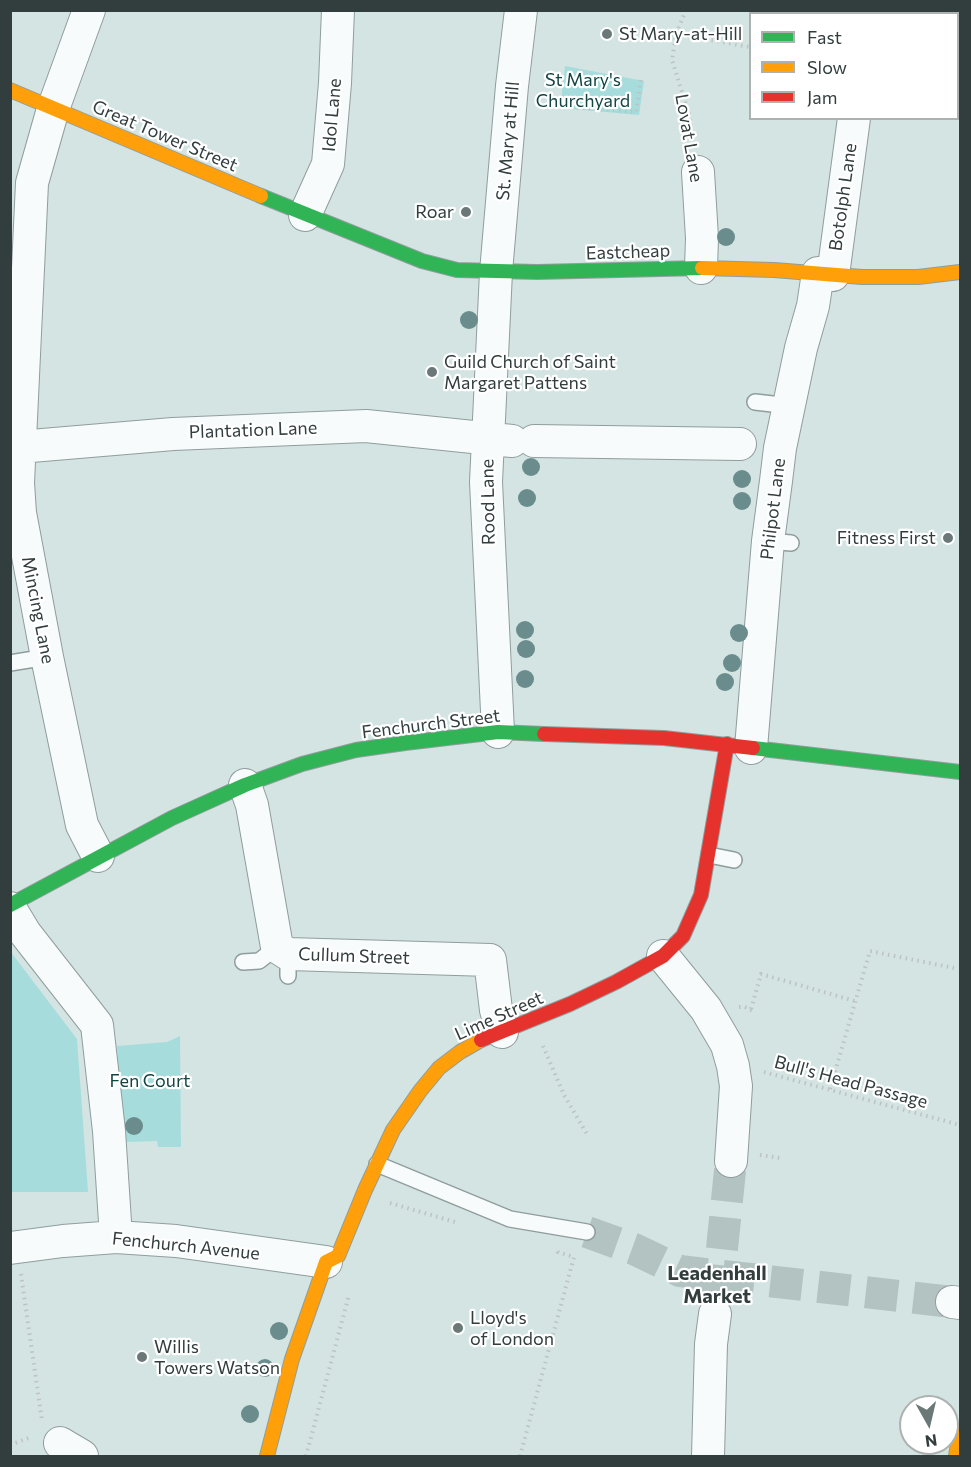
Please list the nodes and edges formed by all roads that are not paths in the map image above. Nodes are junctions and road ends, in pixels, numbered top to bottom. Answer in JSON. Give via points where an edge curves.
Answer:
{"nodes":[{"id":1,"x":89,"y":10,"type":"edge"},
{"id":2,"x":338,"y":10,"type":"edge"},
{"id":3,"x":521,"y":10,"type":"edge"},
{"id":4,"x":10,"y":90,"type":"edge"},
{"id":5,"x":53,"y":109,"type":"junction"},
{"id":6,"x":854,"y":120,"type":"edge"},
{"id":7,"x":698,"y":172,"type":"road end"},
{"id":8,"x":305,"y":215,"type":"junction"},
{"id":9,"x":701,"y":268,"type":"junction"},
{"id":10,"x":496,"y":272,"type":"junction"},
{"id":11,"x":960,"y":272,"type":"edge"},
{"id":12,"x":826,"y":274,"type":"junction"},
{"id":13,"x":755,"y":402,"type":"dead end"},
{"id":14,"x":790,"y":406,"type":"junction"},
{"id":15,"x":511,"y":440,"type":"junction"},
{"id":16,"x":760,"y":446,"type":"junction"},
{"id":17,"x":19,"y":447,"type":"junction"},
{"id":18,"x":47,"y":657,"type":"junction"},
{"id":19,"x":10,"y":663,"type":"edge"},
{"id":20,"x":498,"y":732,"type":"junction"},
{"id":21,"x":739,"y":746,"type":"junction"},
{"id":22,"x":960,"y":772,"type":"edge"},
{"id":23,"x":245,"y":785,"type":"junction"},
{"id":24,"x":709,"y":855,"type":"junction"},
{"id":25,"x":98,"y":856,"type":"junction"},
{"id":26,"x":734,"y":860,"type":"dead end"},
{"id":27,"x":10,"y":906,"type":"edge"},
{"id":28,"x":663,"y":956,"type":"junction"},
{"id":29,"x":285,"y":959,"type":"junction"},
{"id":30,"x":243,"y":962,"type":"dead end"},
{"id":31,"x":502,"y":1032,"type":"junction"},
{"id":32,"x":731,"y":1161,"type":"tunnel mouth"},
{"id":33,"x":377,"y":1164,"type":"junction"},
{"id":34,"x":587,"y":1232,"type":"tunnel mouth"},
{"id":35,"x":116,"y":1237,"type":"junction"},
{"id":36,"x":14,"y":1247,"type":"edge"},
{"id":37,"x":326,"y":1262,"type":"junction"},
{"id":38,"x":715,"y":1314,"type":"tunnel mouth"},
{"id":39,"x":960,"y":1431,"type":"edge"},
{"id":40,"x":267,"y":1456,"type":"edge"},
{"id":41,"x":708,"y":1456,"type":"edge"},
{"id":42,"x":956,"y":1456,"type":"edge"}],
"edges":[{"from":1,"to":5,"type":"street","name":"Mincing Lane"},
{"from":2,"to":8,"type":"street","name":"Idol Lane","via":[[328,164]]},
{"from":3,"to":10,"type":"street","name":"St. Mary at Hill"},
{"from":4,"to":5,"type":"street","name":"Great Tower Street"},
{"from":5,"to":8,"type":"street","name":"Great Tower Street"},
{"from":5,"to":17,"type":"street","name":"Mincing Lane","via":[[32,183]]},
{"from":6,"to":12,"type":"street","name":"Botolph Lane"},
{"from":7,"to":9,"type":"street","name":"Lovat Lane"},
{"from":8,"to":10,"type":"street","name":"Eastcheap","via":[[422,261],[457,270]]},
{"from":9,"to":10,"type":"street","name":"Eastcheap"},
{"from":9,"to":12,"type":"street","name":"Eastcheap"},
{"from":10,"to":15,"type":"street","name":"Rood Lane"},
{"from":11,"to":12,"type":"street","name":"Eastcheap","via":[[918,277]]},
{"from":12,"to":14,"type":"street","name":"Philpot Lane","via":[[801,348]]},
{"from":13,"to":14,"type":"lane"},
{"from":14,"to":16,"type":"street","name":"Philpot Lane"},
{"from":15,"to":16,"type":"street","name":"Plantation Lane"},
{"from":15,"to":17,"type":"street","name":"Plantation Lane","via":[[366,426],[173,434]]},
{"from":15,"to":20,"type":"street","name":"Rood Lane","via":[[479,511]]},
{"from":16,"to":21,"type":"street","name":"Philpot Lane","via":[[780,542]]},
{"from":17,"to":18,"type":"street","name":"Mincing Lane","via":[[20,513]]},
{"from":18,"to":19,"type":"lane"},
{"from":18,"to":25,"type":"street","name":"Mincing Lane","via":[[82,825]]},
{"from":20,"to":21,"type":"street","name":"Fenchurch Street","via":[[664,738]]},
{"from":20,"to":23,"type":"street","name":"Fenchurch Street","via":[[356,750]]},
{"from":21,"to":22,"type":"street","name":"Fenchurch Street"},
{"from":21,"to":24,"type":"street","name":"Lime Street"},
{"from":23,"to":25,"type":"street","name":"Fenchurch Street"},
{"from":23,"to":29,"type":"street","name":"Cullum Street"},
{"from":24,"to":26,"type":"lane"},
{"from":24,"to":28,"type":"street","name":"Lime Street","via":[[698,906],[684,936]]},
{"from":25,"to":27,"type":"street","name":"Fenchurch Street"},
{"from":27,"to":35,"type":"street","via":[[25,933],[97,1025]]},
{"from":28,"to":31,"type":"street","name":"Lime Street","via":[[616,982]]},
{"from":28,"to":32,"type":"street","via":[[706,1009],[734,1066],[736,1104]]},
{"from":29,"to":30,"type":"lane"},
{"from":29,"to":31,"type":"street","name":"Cullum Street","via":[[490,960]]},
{"from":31,"to":33,"type":"street","name":"Lime Street","via":[[460,1052],[439,1068],[393,1130]]},
{"from":33,"to":34,"type":"lane","via":[[510,1219]]},
{"from":33,"to":37,"type":"street","name":"Lime Street","via":[[338,1256]]},
{"from":35,"to":36,"type":"street","name":"Fenchurch Avenue"},
{"from":35,"to":37,"type":"street","name":"Fenchurch Avenue","via":[[176,1241]]},
{"from":37,"to":40,"type":"street","name":"Lime Street","via":[[292,1359]]},
{"from":38,"to":41,"type":"street"},
{"from":39,"to":42,"type":"street"}]}
